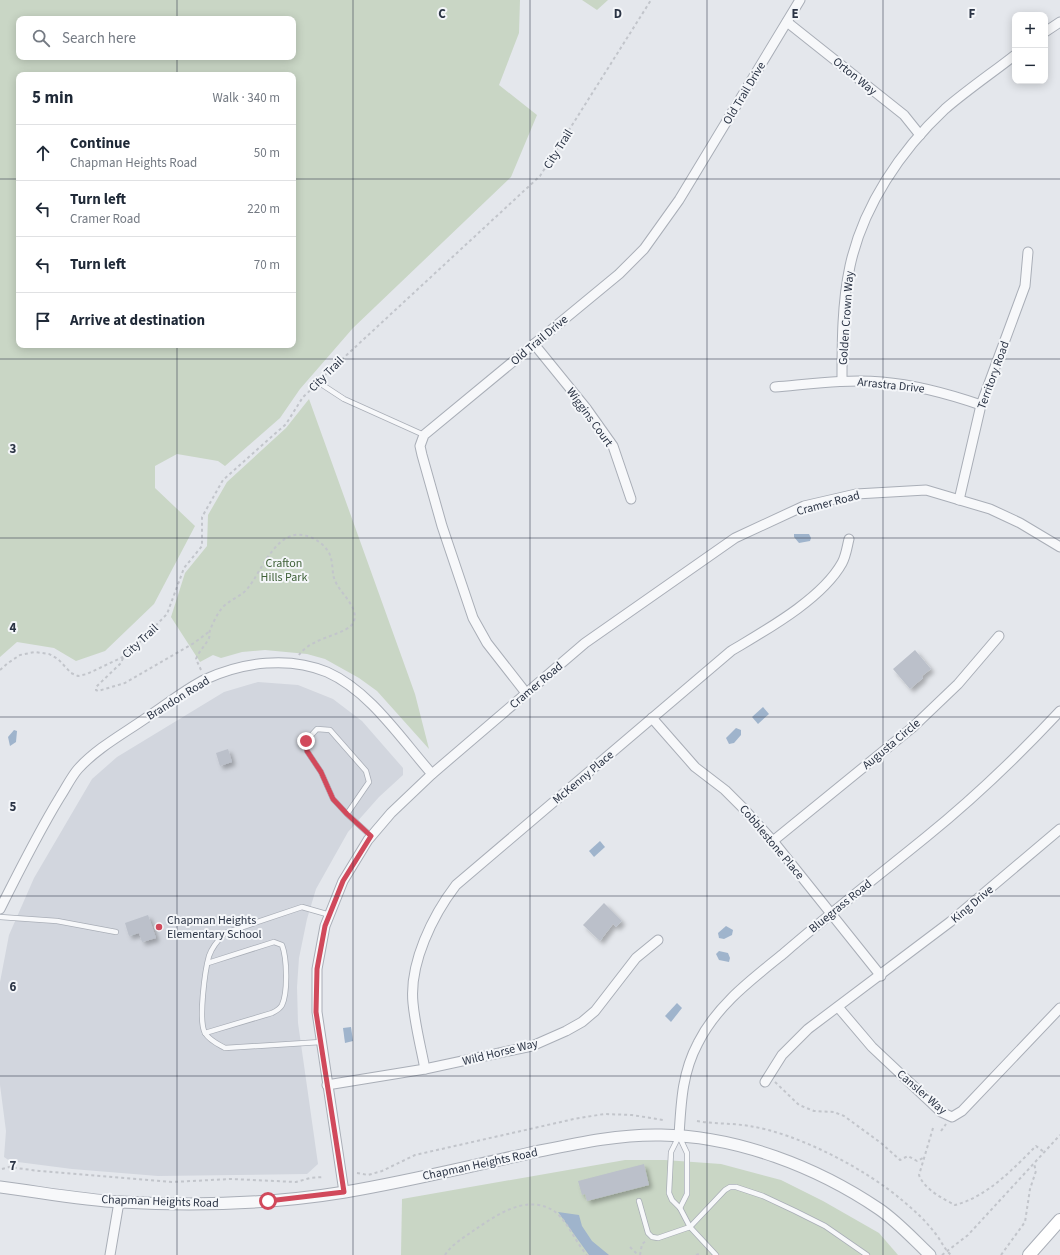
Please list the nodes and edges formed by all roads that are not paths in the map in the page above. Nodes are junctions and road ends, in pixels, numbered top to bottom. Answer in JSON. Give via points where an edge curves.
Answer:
{"nodes":[{"id":1,"x":800,"y":0,"type":"edge"},
{"id":2,"x":787,"y":22,"type":"junction"},
{"id":3,"x":1060,"y":22,"type":"edge"},
{"id":4,"x":1048,"y":30,"type":"edge"},
{"id":5,"x":1012,"y":57,"type":"edge"},
{"id":6,"x":920,"y":135,"type":"junction"},
{"id":7,"x":1028,"y":252,"type":"dead end"},
{"id":8,"x":534,"y":344,"type":"junction"},
{"id":9,"x":842,"y":381,"type":"junction"},
{"id":10,"x":318,"y":382,"type":"road end"},
{"id":11,"x":775,"y":387,"type":"dead end"},
{"id":12,"x":981,"y":405,"type":"junction"},
{"id":13,"x":424,"y":435,"type":"junction"},
{"id":14,"x":631,"y":499,"type":"dead end"},
{"id":15,"x":959,"y":500,"type":"junction"},
{"id":16,"x":849,"y":539,"type":"dead end"},
{"id":17,"x":1060,"y":547,"type":"edge"},
{"id":18,"x":999,"y":636,"type":"dead end"},
{"id":19,"x":526,"y":693,"type":"junction"},
{"id":20,"x":1060,"y":711,"type":"edge"},
{"id":21,"x":652,"y":718,"type":"junction"},
{"id":22,"x":432,"y":774,"type":"junction"},
{"id":23,"x":347,"y":814,"type":"junction"},
{"id":24,"x":1060,"y":829,"type":"edge"},
{"id":25,"x":371,"y":836,"type":"junction"},
{"id":26,"x":773,"y":841,"type":"junction"},
{"id":27,"x":0,"y":909,"type":"edge"},
{"id":28,"x":830,"y":913,"type":"junction"},
{"id":29,"x":330,"y":915,"type":"junction"},
{"id":30,"x":0,"y":917,"type":"edge"},
{"id":31,"x":116,"y":932,"type":"dead end"},
{"id":32,"x":658,"y":940,"type":"dead end"},
{"id":33,"x":208,"y":963,"type":"junction"},
{"id":34,"x":881,"y":976,"type":"junction"},
{"id":35,"x":838,"y":1007,"type":"junction"},
{"id":36,"x":1060,"y":1008,"type":"edge"},
{"id":37,"x":205,"y":1033,"type":"junction"},
{"id":38,"x":321,"y":1042,"type":"junction"},
{"id":39,"x":425,"y":1069,"type":"junction"},
{"id":40,"x":765,"y":1082,"type":"road end"},
{"id":41,"x":327,"y":1085,"type":"junction"},
{"id":42,"x":679,"y":1136,"type":"junction"},
{"id":43,"x":0,"y":1186,"type":"edge"},
{"id":44,"x":344,"y":1192,"type":"junction"},
{"id":45,"x":640,"y":1201,"type":"dead end"},
{"id":46,"x":119,"y":1202,"type":"junction"},
{"id":47,"x":680,"y":1208,"type":"junction"},
{"id":48,"x":1060,"y":1220,"type":"edge"},
{"id":49,"x":690,"y":1227,"type":"junction"},
{"id":50,"x":110,"y":1255,"type":"edge"},
{"id":51,"x":716,"y":1255,"type":"edge"},
{"id":52,"x":867,"y":1255,"type":"edge"},
{"id":53,"x":930,"y":1255,"type":"edge"},
{"id":54,"x":1028,"y":1255,"type":"edge"}],
"edges":[{"from":1,"to":2,"type":"street","name":"Old Trail Drive"},
{"from":2,"to":6,"type":"street","name":"Orton Way","via":[[904,115]]},
{"from":2,"to":8,"type":"street","name":"Old Trail Drive","via":[[679,200],[644,249],[619,274]]},
{"from":3,"to":4,"type":"street"},
{"from":5,"to":6,"type":"street","name":"Golden Crown Way","via":[[946,109]]},
{"from":6,"to":9,"type":"street","name":"Golden Crown Way","via":[[887,179],[865,221],[850,265],[842,351]]},
{"from":7,"to":12,"type":"street","name":"Territory Road","via":[[1025,286]]},
{"from":8,"to":13,"type":"street","name":"Old Trail Drive"},
{"from":8,"to":14,"type":"street","name":"Wiggins Court","via":[[586,408],[612,446]]},
{"from":9,"to":11,"type":"street","name":"Arrastra Drive"},
{"from":9,"to":12,"type":"street","name":"Arrastra Drive","via":[[883,382],[937,391]]},
{"from":10,"to":13,"type":"lane","via":[[344,399]]},
{"from":12,"to":15,"type":"street","name":"Territory Road"},
{"from":13,"to":19,"type":"street","via":[[420,446],[422,455],[472,618],[486,643]]},
{"from":15,"to":17,"type":"street","name":"Cramer Road","via":[[990,509],[1020,523]]},
{"from":15,"to":19,"type":"street","name":"Cramer Road","via":[[926,490],[856,494],[804,506],[735,538],[585,643]]},
{"from":16,"to":21,"type":"street","name":"McKenny Place","via":[[842,562],[832,578],[812,597],[731,651]]},
{"from":18,"to":26,"type":"street","name":"Augusta Circle","via":[[958,684],[913,727]]},
{"from":19,"to":22,"type":"street","name":"Cramer Road"},
{"from":20,"to":28,"type":"street","name":"Bluegrass Road","via":[[1027,746],[968,800]]},
{"from":21,"to":26,"type":"street","name":"Cobblestone Place","via":[[695,767],[725,790]]},
{"from":21,"to":39,"type":"street","name":"McKenny Place","via":[[456,885],[441,905],[416,963],[413,1002]]},
{"from":22,"to":25,"type":"street","name":"Cramer Road"},
{"from":22,"to":27,"type":"street","name":"Brandon Road","via":[[368,701],[348,684],[326,672],[296,664],[252,664],[227,670],[205,679],[109,742],[78,770],[53,809]]},
{"from":23,"to":23,"type":"lane","via":[[369,782],[366,771],[330,730],[317,729],[306,741],[307,751],[321,772],[333,799]]},
{"from":23,"to":25,"type":"lane"},
{"from":24,"to":34,"type":"street","name":"King Drive","via":[[950,922]]},
{"from":25,"to":29,"type":"street","name":"Cramer Road","via":[[343,881]]},
{"from":26,"to":28,"type":"street","name":"Cobblestone Place"},
{"from":28,"to":34,"type":"street","name":"Cobblestone Place"},
{"from":28,"to":42,"type":"street","name":"Bluegrass Road","via":[[739,990],[709,1024],[697,1043],[681,1090]]},
{"from":29,"to":33,"type":"lane","via":[[302,907],[225,933],[216,942]]},
{"from":29,"to":38,"type":"street","name":"Cramer Road","via":[[325,926],[317,969],[316,1012]]},
{"from":30,"to":31,"type":"lane","via":[[58,921]]},
{"from":32,"to":39,"type":"street","name":"Wild Horse Way","via":[[636,958],[595,1011],[566,1031],[532,1046]]},
{"from":33,"to":37,"type":"lane","via":[[201,1016]]},
{"from":33,"to":37,"type":"lane","via":[[274,942],[282,945],[286,955],[284,999],[281,1008]]},
{"from":34,"to":35,"type":"street","name":"King Drive"},
{"from":35,"to":36,"type":"street","name":"Cansler Way","via":[[872,1046],[941,1112],[952,1117],[962,1111]]},
{"from":35,"to":40,"type":"street","name":"King Drive","via":[[808,1029],[782,1055]]},
{"from":37,"to":38,"type":"lane","via":[[212,1042],[225,1048]]},
{"from":38,"to":41,"type":"street","name":"Cramer Road"},
{"from":39,"to":41,"type":"street","name":"Wild Horse Way"},
{"from":41,"to":44,"type":"street","name":"Cramer Road"},
{"from":42,"to":44,"type":"street","name":"Chapman Heights Road","via":[[584,1142]]},
{"from":42,"to":47,"type":"lane","via":[[687,1153],[687,1194]]},
{"from":42,"to":47,"type":"lane","via":[[671,1152],[669,1193]]},
{"from":42,"to":53,"type":"street","name":"Chapman Heights Road","via":[[729,1144],[781,1159],[830,1179],[882,1211]]},
{"from":43,"to":46,"type":"street","name":"Chapman Heights Road"},
{"from":44,"to":46,"type":"street","name":"Chapman Heights Road","via":[[268,1201],[188,1204]]},
{"from":45,"to":49,"type":"lane","via":[[648,1233],[652,1238]]},
{"from":46,"to":50,"type":"street"},
{"from":47,"to":49,"type":"lane"},
{"from":48,"to":54,"type":"main road"},
{"from":49,"to":51,"type":"lane"},
{"from":49,"to":52,"type":"lane","via":[[725,1190],[736,1187],[763,1196],[825,1226]]}]}
